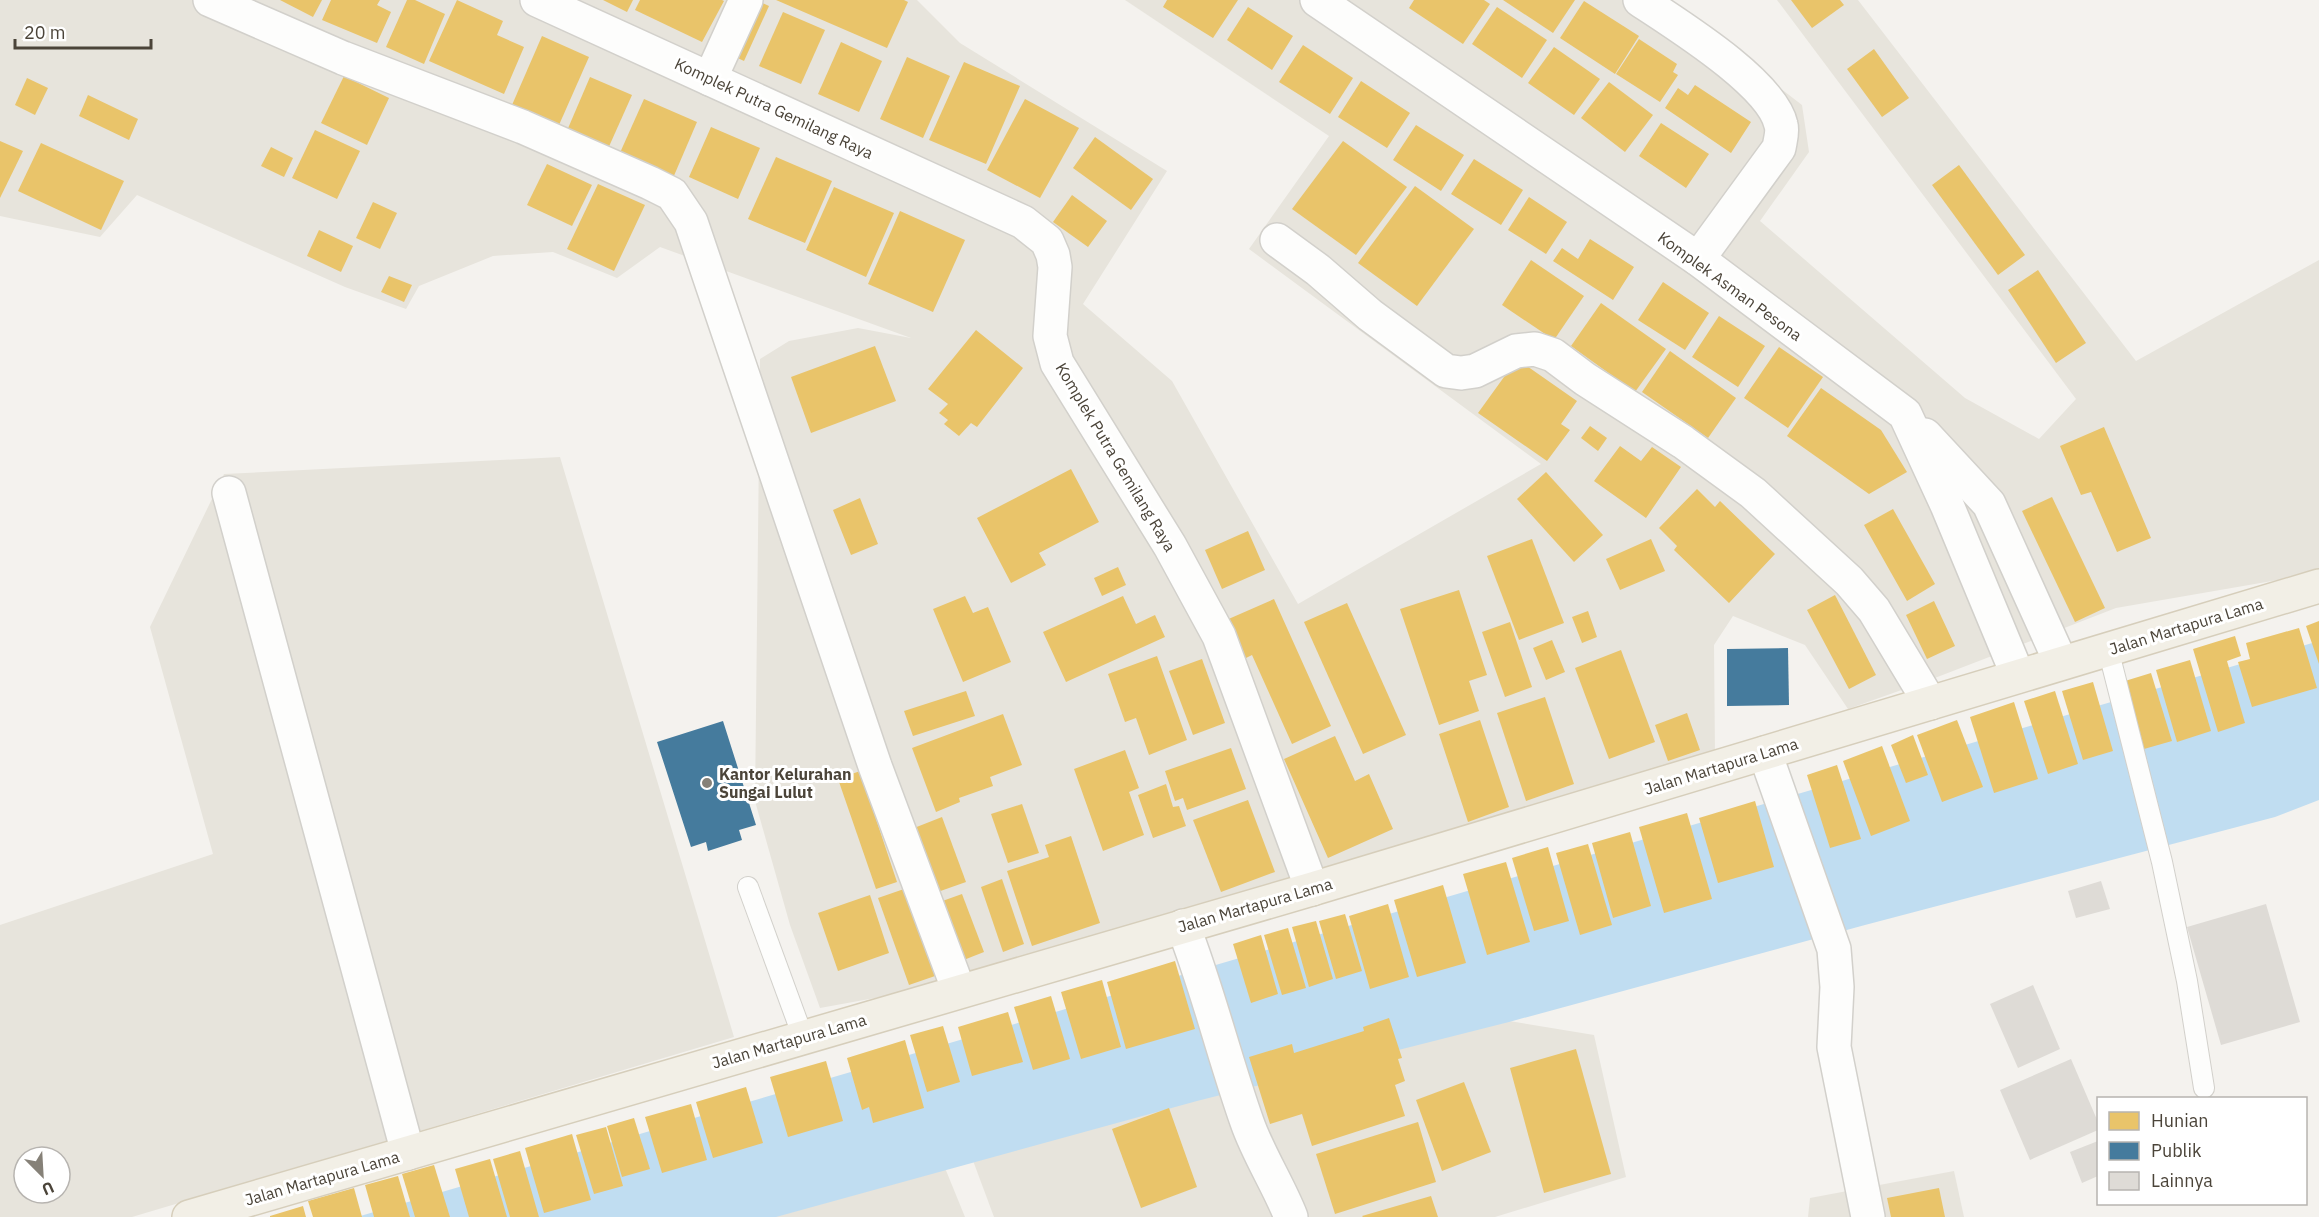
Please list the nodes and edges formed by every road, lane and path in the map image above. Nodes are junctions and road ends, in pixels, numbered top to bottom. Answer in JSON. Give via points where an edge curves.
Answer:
{"nodes":[{"id":1,"x":210,"y":0,"type":"edge"},
{"id":2,"x":537,"y":0,"type":"edge"},
{"id":3,"x":746,"y":0,"type":"edge"},
{"id":4,"x":1317,"y":0,"type":"edge"},
{"id":5,"x":1640,"y":0,"type":"edge"},
{"id":6,"x":710,"y":79,"type":"junction"},
{"id":7,"x":1277,"y":240,"type":"dead end"},
{"id":8,"x":1698,"y":259,"type":"junction"},
{"id":9,"x":1905,"y":414,"type":"junction"},
{"id":10,"x":229,"y":493,"type":"dead end"},
{"id":11,"x":2319,"y":586,"type":"edge"},
{"id":12,"x":2108,"y":650,"type":"junction"},
{"id":13,"x":2061,"y":663,"type":"junction"},
{"id":14,"x":2018,"y":676,"type":"junction"},
{"id":15,"x":1930,"y":703,"type":"junction"},
{"id":16,"x":1770,"y":765,"type":"junction"},
{"id":17,"x":748,"y":887,"type":"dead end"},
{"id":18,"x":1312,"y":889,"type":"junction"},
{"id":19,"x":1184,"y":926,"type":"junction"},
{"id":20,"x":959,"y":992,"type":"junction"},
{"id":21,"x":803,"y":1037,"type":"junction"},
{"id":22,"x":2204,"y":1088,"type":"dead end"},
{"id":23,"x":408,"y":1153,"type":"junction"},
{"id":24,"x":189,"y":1217,"type":"edge"},
{"id":25,"x":1291,"y":1217,"type":"edge"},
{"id":26,"x":1868,"y":1217,"type":"edge"}],
"edges":[{"from":1,"to":20,"type":"street","via":[[343,58],[533,132],[672,194],[690,222],[863,734]]},
{"from":2,"to":6,"type":"street","name":"Komplek Putra Gemilang Raya"},
{"from":3,"to":6,"type":"street"},
{"from":4,"to":8,"type":"street","name":"Komplek Asman Pesona"},
{"from":5,"to":8,"type":"street","via":[[1713,48],[1769,101],[1782,126],[1779,148]]},
{"from":6,"to":18,"type":"street","name":"Komplek Putra Gemilang Raya","via":[[1023,222],[1047,240],[1055,267],[1050,336],[1057,363],[1170,546],[1219,636]]},
{"from":7,"to":15,"type":"street","via":[[1446,371],[1475,371],[1516,351],[1535,349],[1553,355],[1683,442],[1753,493],[1849,581],[1874,610]]},
{"from":8,"to":9,"type":"street","name":"Komplek Asman Pesona"},
{"from":9,"to":13,"type":"street","via":[[1989,504]]},
{"from":9,"to":14,"type":"street","name":"Komplek Asman Pesona"},
{"from":10,"to":23,"type":"street"},
{"from":11,"to":12,"type":"main road","name":"Jalan Martapura Lama"},
{"from":12,"to":13,"type":"main road","name":"Jalan Martapura Lama"},
{"from":12,"to":22,"type":"lane","via":[[2162,862]]},
{"from":13,"to":14,"type":"main road","name":"Jalan Martapura Lama"},
{"from":14,"to":15,"type":"main road","name":"Jalan Martapura Lama"},
{"from":15,"to":16,"type":"main road","name":"Jalan Martapura Lama"},
{"from":16,"to":18,"type":"main road","name":"Jalan Martapura Lama"},
{"from":16,"to":26,"type":"street","via":[[1834,949],[1834,1047]]},
{"from":17,"to":21,"type":"lane"},
{"from":18,"to":19,"type":"main road","name":"Jalan Martapura Lama"},
{"from":19,"to":20,"type":"main road","name":"Jalan Martapura Lama"},
{"from":19,"to":25,"type":"street","via":[[1248,1124]]},
{"from":20,"to":21,"type":"main road","name":"Jalan Martapura Lama"},
{"from":21,"to":23,"type":"main road","name":"Jalan Martapura Lama"},
{"from":23,"to":24,"type":"main road","name":"Jalan Martapura Lama"}]}
